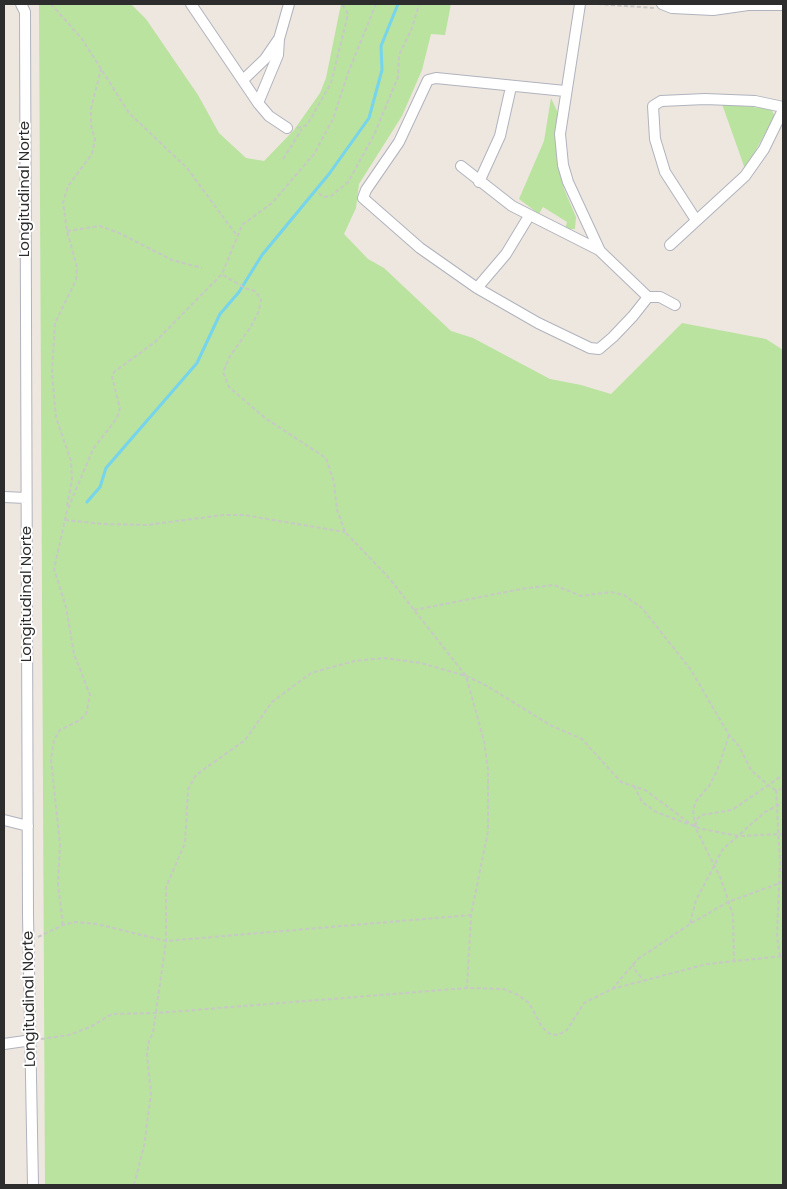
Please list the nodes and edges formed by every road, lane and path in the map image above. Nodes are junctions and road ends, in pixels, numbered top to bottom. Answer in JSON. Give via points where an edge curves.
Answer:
{"nodes":[{"id":1,"x":21,"y":4,"type":"edge"},
{"id":2,"x":51,"y":4,"type":"edge"},
{"id":3,"x":191,"y":4,"type":"edge"},
{"id":4,"x":289,"y":4,"type":"edge"},
{"id":5,"x":342,"y":4,"type":"edge"},
{"id":6,"x":376,"y":4,"type":"edge"},
{"id":7,"x":419,"y":4,"type":"edge"},
{"id":8,"x":580,"y":4,"type":"edge"},
{"id":9,"x":662,"y":4,"type":"edge"},
{"id":10,"x":746,"y":4,"type":"edge"},
{"id":11,"x":783,"y":5,"type":"edge"},
{"id":12,"x":279,"y":39,"type":"junction"},
{"id":13,"x":101,"y":70,"type":"junction"},
{"id":14,"x":243,"y":80,"type":"junction"},
{"id":15,"x":511,"y":86,"type":"junction"},
{"id":16,"x":565,"y":91,"type":"junction"},
{"id":17,"x":258,"y":103,"type":"junction"},
{"id":18,"x":783,"y":109,"type":"edge"},
{"id":19,"x":287,"y":128,"type":"joint"},
{"id":20,"x":302,"y":128,"type":"junction"},
{"id":21,"x":284,"y":158,"type":"dead end"},
{"id":22,"x":461,"y":166,"type":"dead end"},
{"id":23,"x":479,"y":182,"type":"junction"},
{"id":24,"x":320,"y":194,"type":"dead end"},
{"id":25,"x":529,"y":216,"type":"junction"},
{"id":26,"x":583,"y":218,"type":"junction"},
{"id":27,"x":696,"y":220,"type":"junction"},
{"id":28,"x":67,"y":231,"type":"junction"},
{"id":29,"x":567,"y":234,"type":"junction"},
{"id":30,"x":237,"y":236,"type":"junction"},
{"id":31,"x":670,"y":246,"type":"dead end"},
{"id":32,"x":600,"y":251,"type":"junction"},
{"id":33,"x":202,"y":268,"type":"dead end"},
{"id":34,"x":222,"y":274,"type":"junction"},
{"id":35,"x":477,"y":288,"type":"junction"},
{"id":36,"x":648,"y":297,"type":"junction"},
{"id":37,"x":675,"y":304,"type":"dead end"},
{"id":38,"x":4,"y":497,"type":"edge"},
{"id":39,"x":26,"y":498,"type":"junction"},
{"id":40,"x":67,"y":511,"type":"junction"},
{"id":41,"x":65,"y":520,"type":"junction"},
{"id":42,"x":345,"y":532,"type":"junction"},
{"id":43,"x":414,"y":610,"type":"junction"},
{"id":44,"x":466,"y":676,"type":"junction"},
{"id":45,"x":728,"y":735,"type":"junction"},
{"id":46,"x":783,"y":775,"type":"edge"},
{"id":47,"x":634,"y":786,"type":"junction"},
{"id":48,"x":769,"y":786,"type":"junction"},
{"id":49,"x":783,"y":789,"type":"edge"},
{"id":50,"x":776,"y":790,"type":"junction"},
{"id":51,"x":783,"y":803,"type":"edge"},
{"id":52,"x":777,"y":805,"type":"junction"},
{"id":53,"x":4,"y":820,"type":"edge"},
{"id":54,"x":28,"y":826,"type":"junction"},
{"id":55,"x":695,"y":827,"type":"junction"},
{"id":56,"x":779,"y":834,"type":"junction"},
{"id":57,"x":783,"y":834,"type":"edge"},
{"id":58,"x":740,"y":836,"type":"junction"},
{"id":59,"x":713,"y":866,"type":"junction"},
{"id":60,"x":783,"y":882,"type":"edge"},
{"id":61,"x":778,"y":883,"type":"junction"},
{"id":62,"x":728,"y":902,"type":"junction"},
{"id":63,"x":471,"y":915,"type":"junction"},
{"id":64,"x":690,"y":924,"type":"junction"},
{"id":65,"x":63,"y":925,"type":"junction"},
{"id":66,"x":29,"y":934,"type":"junction"},
{"id":67,"x":166,"y":941,"type":"junction"},
{"id":68,"x":782,"y":956,"type":"edge"},
{"id":69,"x":734,"y":960,"type":"junction"},
{"id":70,"x":633,"y":963,"type":"junction"},
{"id":71,"x":644,"y":981,"type":"junction"},
{"id":72,"x":467,"y":988,"type":"junction"},
{"id":73,"x":612,"y":989,"type":"junction"},
{"id":74,"x":157,"y":1013,"type":"junction"},
{"id":75,"x":32,"y":1040,"type":"junction"},
{"id":76,"x":4,"y":1044,"type":"edge"},
{"id":77,"x":33,"y":1185,"type":"edge"},
{"id":78,"x":134,"y":1185,"type":"edge"}],
"edges":[{"from":1,"to":39,"type":"street","name":"Longitudinal Norte","via":[[25,12]]},
{"from":2,"to":13,"type":"path","via":[[82,39]]},
{"from":3,"to":14,"type":"street"},
{"from":4,"to":12,"type":"street"},
{"from":5,"to":20,"type":"path","via":[[348,14],[331,83],[324,99]]},
{"from":6,"to":30,"type":"path","via":[[333,119],[314,154],[272,203],[242,225]]},
{"from":7,"to":24,"type":"path","via":[[399,55],[398,76],[374,135],[348,182],[331,196]]},
{"from":8,"to":16,"type":"street"},
{"from":9,"to":10,"type":"street","via":[[672,8],[713,10]]},
{"from":10,"to":11,"type":"street"},
{"from":12,"to":14,"type":"street","via":[[265,59]]},
{"from":12,"to":17,"type":"street","via":[[278,55]]},
{"from":13,"to":28,"type":"path","via":[[91,108],[95,139],[92,154],[68,186],[63,203]]},
{"from":13,"to":30,"type":"path","via":[[129,113],[187,168]]},
{"from":14,"to":17,"type":"street"},
{"from":15,"to":16,"type":"street"},
{"from":15,"to":23,"type":"street","via":[[500,136]]},
{"from":15,"to":35,"type":"street","via":[[436,78],[428,80],[399,142],[364,194],[367,204],[393,226]]},
{"from":16,"to":26,"type":"street","via":[[560,134],[562,166]]},
{"from":17,"to":19,"type":"street","via":[[269,116]]},
{"from":18,"to":27,"type":"street","via":[[768,143],[745,176]]},
{"from":18,"to":27,"type":"street","via":[[756,101],[705,99],[661,101],[653,106],[654,139],[665,172]]},
{"from":19,"to":20,"type":"path"},
{"from":20,"to":21,"type":"path"},
{"from":22,"to":23,"type":"street"},
{"from":23,"to":25,"type":"street"},
{"from":25,"to":29,"type":"street"},
{"from":25,"to":35,"type":"street","via":[[506,254]]},
{"from":26,"to":29,"type":"street","via":[[581,230]]},
{"from":26,"to":32,"type":"street"},
{"from":27,"to":31,"type":"street"},
{"from":28,"to":33,"type":"path","via":[[100,226],[172,260]]},
{"from":28,"to":40,"type":"path","via":[[77,268],[76,280],[55,324],[52,373],[56,418],[70,461],[72,480]]},
{"from":29,"to":32,"type":"street"},
{"from":30,"to":34,"type":"path"},
{"from":32,"to":36,"type":"street"},
{"from":34,"to":40,"type":"path","via":[[154,342],[114,372],[112,377],[120,408],[117,418],[92,449]]},
{"from":34,"to":42,"type":"path","via":[[255,291],[261,299],[259,311],[223,372],[229,387],[265,418],[326,458]]},
{"from":35,"to":36,"type":"street","via":[[538,323],[590,348],[599,349]]},
{"from":36,"to":37,"type":"street","via":[[660,297]]},
{"from":38,"to":39,"type":"street"},
{"from":39,"to":54,"type":"street","name":"Longitudinal Norte"},
{"from":40,"to":41,"type":"path"},
{"from":41,"to":42,"type":"path","via":[[147,525],[244,515]]},
{"from":41,"to":65,"type":"path","via":[[54,569],[66,607],[74,654],[90,695],[86,714],[60,730],[54,740],[51,760],[60,845],[58,885]]},
{"from":42,"to":43,"type":"path"},
{"from":43,"to":44,"type":"path"},
{"from":43,"to":45,"type":"path","via":[[522,588],[554,585],[582,596],[619,592],[642,608],[691,670]]},
{"from":44,"to":47,"type":"path","via":[[550,725],[582,739],[611,773],[621,782]]},
{"from":44,"to":63,"type":"path","via":[[484,741],[488,770],[488,831]]},
{"from":44,"to":67,"type":"path","via":[[421,663],[384,658],[354,661],[311,673],[272,702],[245,740],[196,775],[188,789],[185,843],[166,887]]},
{"from":45,"to":48,"type":"path","via":[[739,746],[750,770]]},
{"from":45,"to":55,"type":"path","via":[[717,771],[693,806]]},
{"from":46,"to":48,"type":"path"},
{"from":47,"to":55,"type":"path","via":[[652,794]]},
{"from":47,"to":55,"type":"path","via":[[642,802],[656,812]]},
{"from":48,"to":50,"type":"path"},
{"from":48,"to":55,"type":"path","via":[[732,810],[702,815]]},
{"from":49,"to":50,"type":"path"},
{"from":50,"to":52,"type":"path"},
{"from":51,"to":52,"type":"path"},
{"from":52,"to":56,"type":"path"},
{"from":52,"to":58,"type":"path"},
{"from":53,"to":54,"type":"street"},
{"from":54,"to":66,"type":"street","name":"Longitudinal Norte"},
{"from":55,"to":58,"type":"path"},
{"from":55,"to":59,"type":"path"},
{"from":56,"to":57,"type":"path"},
{"from":56,"to":58,"type":"path"},
{"from":56,"to":61,"type":"path"},
{"from":58,"to":59,"type":"path","via":[[723,849]]},
{"from":59,"to":62,"type":"path"},
{"from":59,"to":64,"type":"path","via":[[696,900]]},
{"from":60,"to":61,"type":"path"},
{"from":61,"to":62,"type":"path"},
{"from":61,"to":68,"type":"path","via":[[776,937]]},
{"from":62,"to":64,"type":"path"},
{"from":62,"to":69,"type":"path","via":[[735,924]]},
{"from":63,"to":67,"type":"path"},
{"from":63,"to":72,"type":"path"},
{"from":64,"to":70,"type":"path"},
{"from":65,"to":66,"type":"path","via":[[42,937]]},
{"from":65,"to":67,"type":"path","via":[[76,922],[97,924]]},
{"from":66,"to":75,"type":"street","name":"Longitudinal Norte"},
{"from":67,"to":74,"type":"path"},
{"from":68,"to":69,"type":"path"},
{"from":69,"to":71,"type":"path"},
{"from":70,"to":71,"type":"path","via":[[634,970]]},
{"from":70,"to":73,"type":"path"},
{"from":71,"to":73,"type":"path"},
{"from":72,"to":73,"type":"path","via":[[504,989],[518,995],[529,1003],[550,1034],[567,1030],[584,1003]]},
{"from":72,"to":74,"type":"path"},
{"from":74,"to":75,"type":"path","via":[[112,1014],[69,1035]]},
{"from":74,"to":78,"type":"path","via":[[147,1054],[151,1094],[144,1146]]},
{"from":75,"to":76,"type":"street"},
{"from":75,"to":77,"type":"street","name":"Longitudinal Norte"}]}
